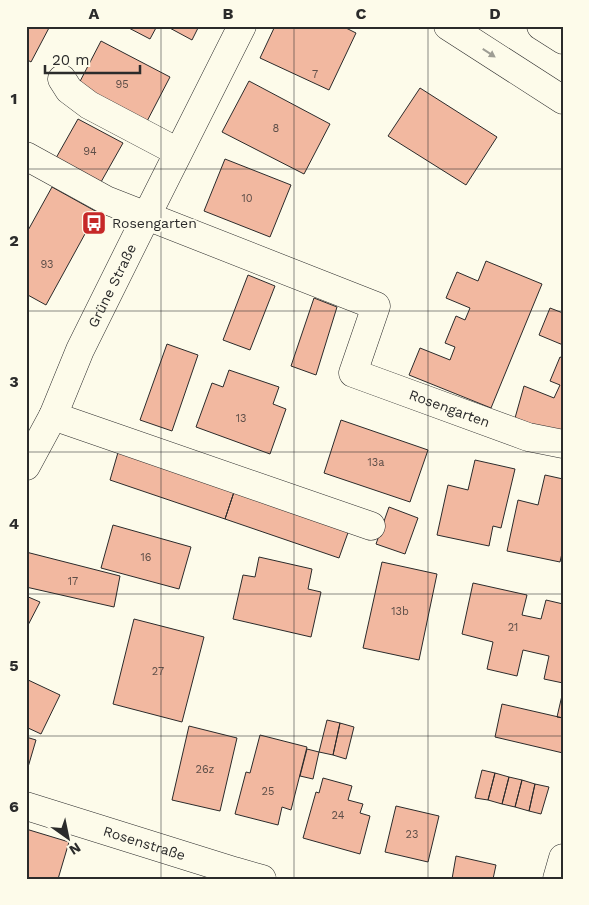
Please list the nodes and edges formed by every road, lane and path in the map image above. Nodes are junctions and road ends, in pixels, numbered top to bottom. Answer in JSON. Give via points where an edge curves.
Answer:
{"nodes":[{"id":1,"x":242,"y":26,"type":"edge"},
{"id":2,"x":448,"y":26,"type":"edge"},
{"id":3,"x":541,"y":26,"type":"edge"},
{"id":4,"x":563,"y":40,"type":"edge"},
{"id":5,"x":62,"y":79,"type":"dead end"},
{"id":6,"x":563,"y":100,"type":"edge"},
{"id":7,"x":178,"y":152,"type":"junction"},
{"id":8,"x":26,"y":156,"type":"edge"},
{"id":9,"x":146,"y":215,"type":"junction"},
{"id":10,"x":53,"y":416,"type":"junction"},
{"id":11,"x":563,"y":444,"type":"edge"},
{"id":12,"x":26,"y":466,"type":"edge"},
{"id":13,"x":371,"y":526,"type":"dead end"},
{"id":14,"x":26,"y":806,"type":"edge"},
{"id":15,"x":563,"y":858,"type":"edge"},
{"id":16,"x":262,"y":879,"type":"edge"},
{"id":17,"x":557,"y":879,"type":"edge"}],
"edges":[{"from":1,"to":7,"type":"street","name":"Grüne Straße"},
{"from":2,"to":6,"type":"street","one_way":true},
{"from":3,"to":4,"type":"street"},
{"from":5,"to":7,"type":"street","via":[[89,105]]},
{"from":7,"to":9,"type":"street","name":"Grüne Straße"},
{"from":8,"to":9,"type":"street","via":[[106,200]]},
{"from":9,"to":10,"type":"street","name":"Grüne Straße","via":[[80,350]]},
{"from":9,"to":11,"type":"street","name":"Rosengarten","via":[[376,306],[353,373],[528,437]]},
{"from":10,"to":12,"type":"street","name":"Grüne Straße"},
{"from":10,"to":13,"type":"street"},
{"from":14,"to":16,"type":"street","name":"Rosenstraße"},
{"from":15,"to":17,"type":"street"}]}
